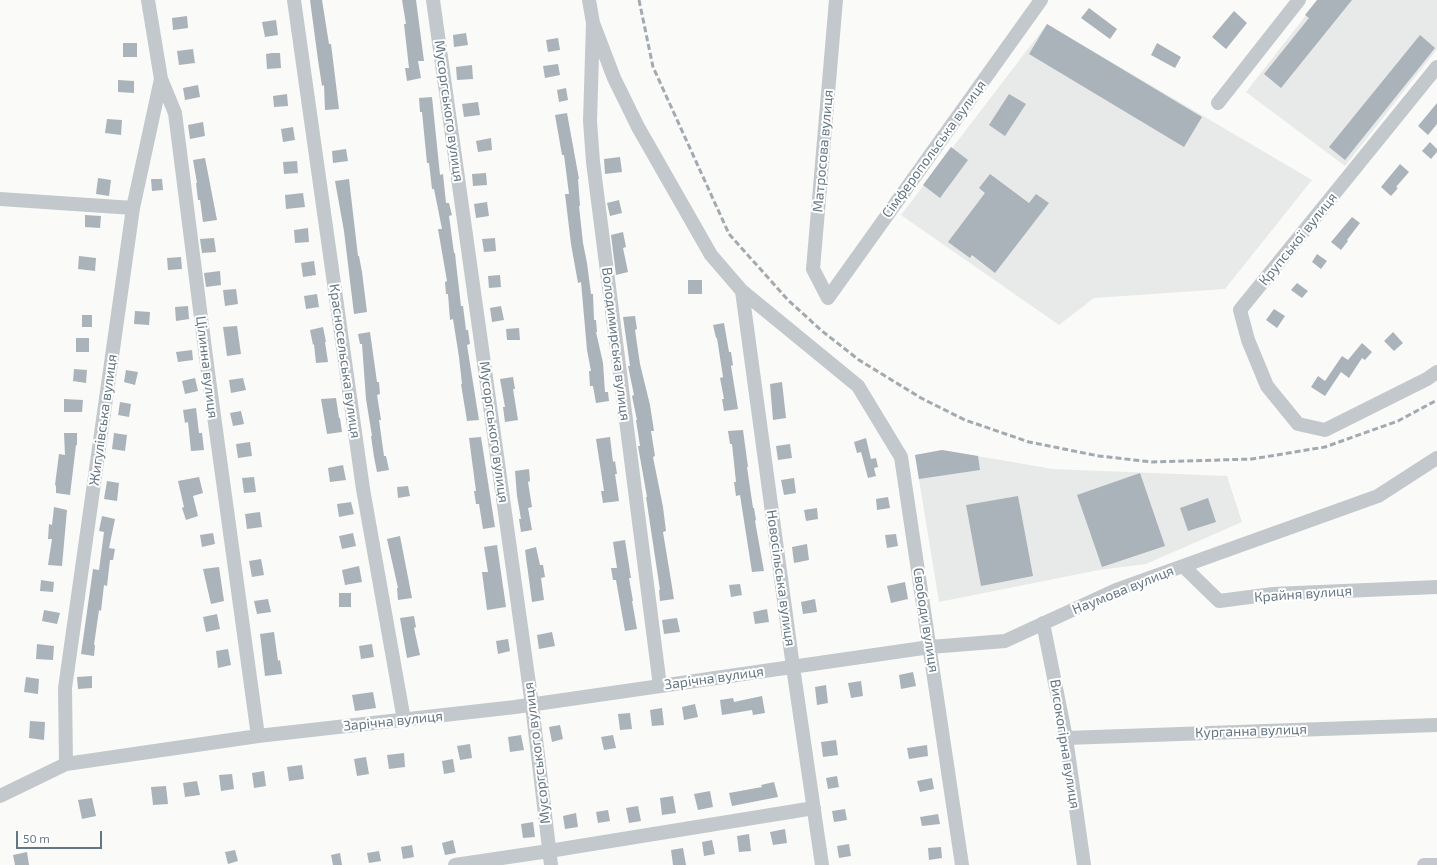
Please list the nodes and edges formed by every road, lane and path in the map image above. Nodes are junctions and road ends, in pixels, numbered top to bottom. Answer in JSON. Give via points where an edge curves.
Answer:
{"nodes":[{"id":1,"x":148,"y":0,"type":"edge"},
{"id":2,"x":294,"y":0,"type":"edge"},
{"id":3,"x":433,"y":0,"type":"edge"},
{"id":4,"x":589,"y":0,"type":"edge"},
{"id":5,"x":836,"y":0,"type":"edge"},
{"id":6,"x":1299,"y":0,"type":"edge"},
{"id":7,"x":1033,"y":1,"type":"edge"},
{"id":8,"x":593,"y":23,"type":"junction"},
{"id":9,"x":1437,"y":67,"type":"edge"},
{"id":10,"x":161,"y":79,"type":"junction"},
{"id":11,"x":1218,"y":103,"type":"dead end"},
{"id":12,"x":0,"y":199,"type":"edge"},
{"id":13,"x":133,"y":208,"type":"junction"},
{"id":14,"x":742,"y":291,"type":"junction"},
{"id":15,"x":828,"y":298,"type":"joint"},
{"id":16,"x":1437,"y":372,"type":"edge"},
{"id":17,"x":1437,"y":458,"type":"edge"},
{"id":18,"x":1183,"y":566,"type":"junction"},
{"id":19,"x":1437,"y":588,"type":"edge"},
{"id":20,"x":1043,"y":623,"type":"junction"},
{"id":21,"x":930,"y":647,"type":"junction"},
{"id":22,"x":793,"y":667,"type":"junction"},
{"id":23,"x":660,"y":686,"type":"junction"},
{"id":24,"x":532,"y":705,"type":"junction"},
{"id":25,"x":404,"y":720,"type":"junction"},
{"id":26,"x":1437,"y":725,"type":"edge"},
{"id":27,"x":258,"y":736,"type":"junction"},
{"id":28,"x":1066,"y":738,"type":"junction"},
{"id":29,"x":66,"y":764,"type":"junction"},
{"id":30,"x":0,"y":796,"type":"edge"},
{"id":31,"x":814,"y":808,"type":"junction"},
{"id":32,"x":550,"y":858,"type":"edge"},
{"id":33,"x":455,"y":865,"type":"edge"},
{"id":34,"x":822,"y":865,"type":"edge"},
{"id":35,"x":962,"y":865,"type":"edge"},
{"id":36,"x":1084,"y":865,"type":"edge"},
{"id":37,"x":1424,"y":865,"type":"edge"},
{"id":38,"x":1437,"y":865,"type":"edge"}],
"edges":[{"from":1,"to":10,"type":"street","name":"Цілинна вулиця"},
{"from":2,"to":25,"type":"street","name":"Красносельська вулиця","via":[[363,489]]},
{"from":3,"to":24,"type":"street","name":"Мусоргського вулиця"},
{"from":4,"to":8,"type":"street","name":"Володимирська вулиця"},
{"from":5,"to":15,"type":"street","name":"Матросова вулиця","via":[[813,269]]},
{"from":6,"to":11,"type":"street"},
{"from":7,"to":15,"type":"street","name":"Сімферопольська вулиця"},
{"from":8,"to":14,"type":"street","name":"Свободи вулиця","via":[[614,78],[645,140],[711,255]]},
{"from":8,"to":23,"type":"street","name":"Володимирська вулиця","via":[[590,121],[593,162]]},
{"from":9,"to":16,"type":"street","name":"Крупської вулиця","via":[[1240,310],[1248,340],[1267,386],[1298,424],[1325,430]]},
{"from":10,"to":13,"type":"street","name":"Жигулівська вулиця"},
{"from":10,"to":27,"type":"street","name":"Цілинна вулиця","via":[[175,113]]},
{"from":12,"to":13,"type":"street"},
{"from":13,"to":29,"type":"street","name":"Жигулівська вулиця","via":[[65,688]]},
{"from":14,"to":21,"type":"street","name":"Свободи вулиця","via":[[858,386],[901,457]]},
{"from":14,"to":22,"type":"street","name":"Новосільська вулиця"},
{"from":17,"to":18,"type":"street","name":"Наумова вулиця","via":[[1378,496]]},
{"from":18,"to":19,"type":"street","name":"Крайня вулиця","via":[[1219,601],[1273,594]]},
{"from":18,"to":20,"type":"street","name":"Наумова вулиця","via":[[1116,590]]},
{"from":20,"to":21,"type":"street","name":"Наумова вулиця","via":[[1004,641]]},
{"from":20,"to":28,"type":"street","name":"Високогірна вулиця"},
{"from":21,"to":22,"type":"street","name":"Наумова вулиця"},
{"from":21,"to":35,"type":"street","name":"Свободи вулиця"},
{"from":22,"to":23,"type":"street","name":"Зарічна вулиця"},
{"from":22,"to":31,"type":"street","name":"Новосільська вулиця"},
{"from":23,"to":24,"type":"street","name":"Зарічна вулиця"},
{"from":24,"to":25,"type":"street","name":"Зарічна вулиця"},
{"from":24,"to":32,"type":"street","name":"Мусоргського вулиця"},
{"from":25,"to":27,"type":"street","name":"Зарічна вулиця"},
{"from":26,"to":28,"type":"street","name":"Курганна вулиця"},
{"from":27,"to":29,"type":"street","name":"Зарічна вулиця"},
{"from":28,"to":36,"type":"street","name":"Високогірна вулиця"},
{"from":29,"to":30,"type":"street","name":"Зарічна вулиця"},
{"from":31,"to":32,"type":"street"},
{"from":31,"to":34,"type":"street","name":"Новосільська вулиця"},
{"from":32,"to":33,"type":"street"},
{"from":37,"to":38,"type":"street"}]}
